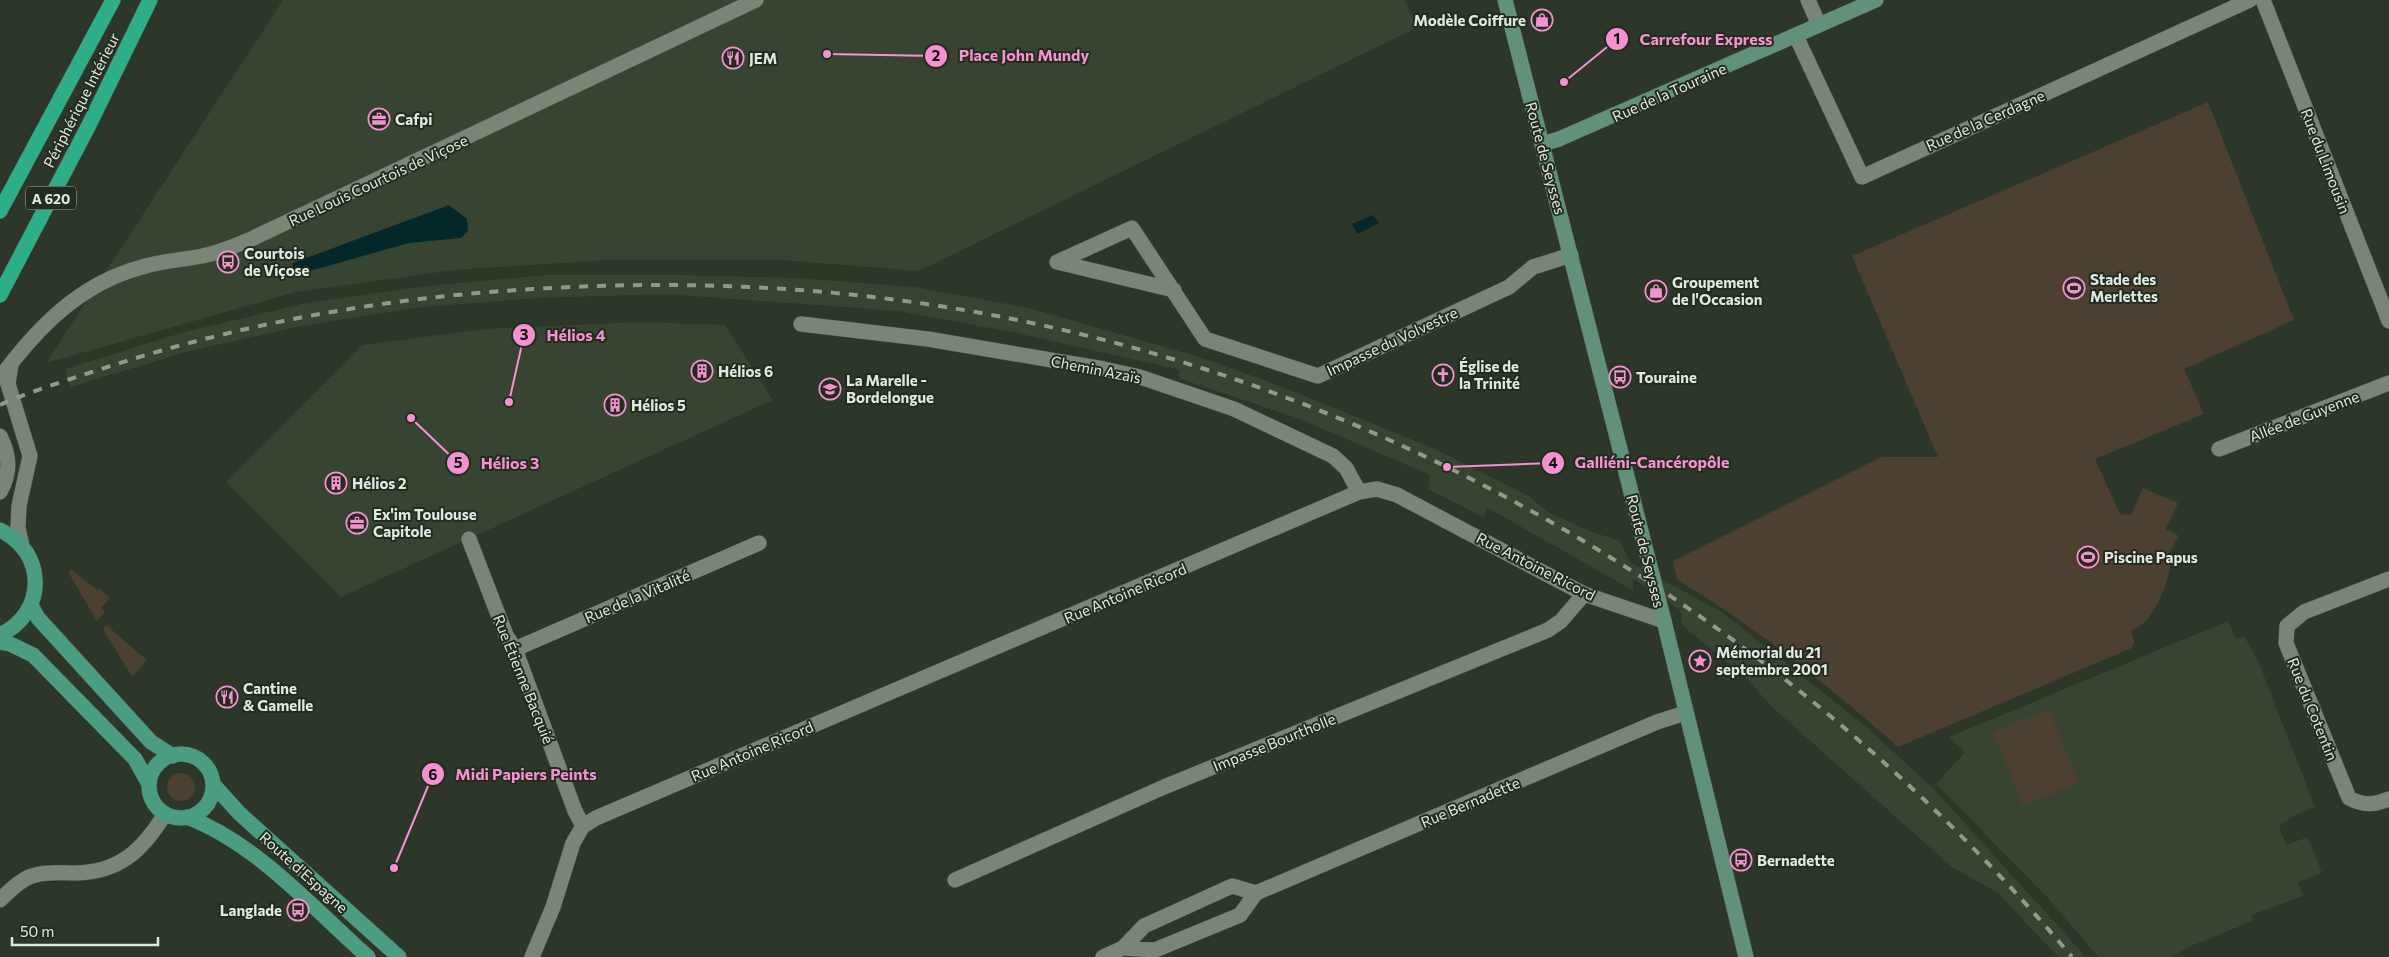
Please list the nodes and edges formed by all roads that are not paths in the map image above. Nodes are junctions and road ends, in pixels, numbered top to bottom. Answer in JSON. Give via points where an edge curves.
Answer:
{"nodes":[{"id":1,"x":113,"y":0,"type":"edge"},
{"id":2,"x":150,"y":0,"type":"edge"},
{"id":3,"x":756,"y":0,"type":"edge"},
{"id":4,"x":1505,"y":0,"type":"edge"},
{"id":5,"x":1808,"y":0,"type":"edge"},
{"id":6,"x":1876,"y":0,"type":"edge"},
{"id":7,"x":2250,"y":0,"type":"edge"},
{"id":8,"x":2263,"y":0,"type":"edge"},
{"id":9,"x":1819,"y":25,"type":"junction"},
{"id":10,"x":1796,"y":36,"type":"junction"},
{"id":11,"x":1542,"y":144,"type":"junction"},
{"id":12,"x":0,"y":211,"type":"edge"},
{"id":13,"x":1571,"y":255,"type":"junction"},
{"id":14,"x":1174,"y":290,"type":"junction"},
{"id":15,"x":0,"y":295,"type":"edge"},
{"id":16,"x":2389,"y":321,"type":"edge"},
{"id":17,"x":801,"y":324,"type":"dead end"},
{"id":18,"x":11,"y":363,"type":"junction"},
{"id":19,"x":0,"y":378,"type":"edge"},
{"id":20,"x":2389,"y":383,"type":"edge"},
{"id":21,"x":0,"y":436,"type":"edge"},
{"id":22,"x":2219,"y":449,"type":"dead end"},
{"id":23,"x":0,"y":492,"type":"edge"},
{"id":24,"x":1359,"y":492,"type":"junction"},
{"id":25,"x":0,"y":530,"type":"edge"},
{"id":26,"x":469,"y":539,"type":"dead end"},
{"id":27,"x":759,"y":543,"type":"dead end"},
{"id":28,"x":22,"y":546,"type":"junction"},
{"id":29,"x":2389,"y":579,"type":"edge"},
{"id":30,"x":1584,"y":594,"type":"junction"},
{"id":31,"x":32,"y":605,"type":"junction"},
{"id":32,"x":1664,"y":622,"type":"junction"},
{"id":33,"x":0,"y":636,"type":"edge"},
{"id":34,"x":0,"y":642,"type":"edge"},
{"id":35,"x":515,"y":649,"type":"junction"},
{"id":36,"x":1685,"y":713,"type":"junction"},
{"id":37,"x":172,"y":756,"type":"junction"},
{"id":38,"x":149,"y":784,"type":"junction"},
{"id":39,"x":212,"y":784,"type":"junction"},
{"id":40,"x":2389,"y":799,"type":"edge"},
{"id":41,"x":165,"y":814,"type":"junction"},
{"id":42,"x":187,"y":818,"type":"junction"},
{"id":43,"x":583,"y":826,"type":"junction"},
{"id":44,"x":955,"y":880,"type":"dead end"},
{"id":45,"x":1256,"y":893,"type":"junction"},
{"id":46,"x":0,"y":900,"type":"edge"},
{"id":47,"x":1123,"y":948,"type":"junction"},
{"id":48,"x":368,"y":957,"type":"edge"},
{"id":49,"x":399,"y":957,"type":"edge"},
{"id":50,"x":532,"y":957,"type":"edge"},
{"id":51,"x":1102,"y":957,"type":"edge"},
{"id":52,"x":1746,"y":957,"type":"edge"}],
"edges":[{"from":1,"to":12,"type":"highway","number":"A 620"},
{"from":2,"to":15,"type":"highway","name":"Périphérique Intérieur","number":"A 620","via":[[90,124]]},
{"from":3,"to":18,"type":"street","name":"Rue Louis Courtois de Viçose","via":[[249,240],[203,256],[154,264],[117,276],[82,294],[44,324]]},
{"from":4,"to":11,"type":"main road","name":"Route de Seysses"},
{"from":5,"to":9,"type":"street"},
{"from":6,"to":9,"type":"main road","name":"Rue de la Touraine"},
{"from":7,"to":10,"type":"street","name":"Rue de la Cerdagne","via":[[1862,176]]},
{"from":8,"to":16,"type":"street","name":"Rue du Limousin"},
{"from":9,"to":10,"type":"main road","name":"Rue de la Touraine"},
{"from":10,"to":11,"type":"main road","name":"Rue de la Touraine","via":[[1559,140]]},
{"from":11,"to":13,"type":"main road","name":"Route de Seysses"},
{"from":13,"to":14,"type":"street","name":"Impasse du Volvestre","via":[[1533,267],[1509,286],[1318,376],[1205,339]]},
{"from":13,"to":32,"type":"main road","name":"Route de Seysses"},
{"from":14,"to":14,"type":"street","name":"Impasse du Volvestre","via":[[1132,228],[1057,262],[1084,268]]},
{"from":17,"to":24,"type":"street","name":"Chemin Azaïs","via":[[928,340],[1148,379],[1241,412],[1333,456],[1346,468]]},
{"from":18,"to":19,"type":"street","name":"Rue Louis Courtois de Viçose"},
{"from":18,"to":28,"type":"street","via":[[8,384],[30,456],[19,506],[18,528]]},
{"from":20,"to":22,"type":"street","name":"Allée de Guyenne"},
{"from":21,"to":23,"type":"street","via":[[9,467]]},
{"from":24,"to":30,"type":"street","name":"Rue Antoine Ricord","via":[[1377,489],[1409,500]]},
{"from":24,"to":43,"type":"street","name":"Rue Antoine Ricord"},
{"from":25,"to":28,"type":"main road"},
{"from":26,"to":35,"type":"street","name":"Rue Étienne Bacquié","via":[[506,636]]},
{"from":27,"to":35,"type":"street","name":"Rue de la Vitalité"},
{"from":28,"to":31,"type":"main road","via":[[35,572]]},
{"from":29,"to":40,"type":"street","name":"Rue du Cotentin","via":[[2304,612],[2287,626],[2286,643],[2349,798],[2361,804]]},
{"from":30,"to":32,"type":"street","name":"Rue Antoine Ricord"},
{"from":30,"to":44,"type":"street","name":"Impasse Bourtholle","via":[[1561,621],[1548,630],[1164,787]]},
{"from":31,"to":33,"type":"main road","via":[[18,624]]},
{"from":31,"to":37,"type":"main road","via":[[38,618],[127,717],[151,742]]},
{"from":32,"to":36,"type":"main road","name":"Route de Seysses"},
{"from":34,"to":38,"type":"main road","via":[[33,655],[135,759]]},
{"from":35,"to":43,"type":"street","name":"Rue Étienne Bacquié"},
{"from":36,"to":45,"type":"street","name":"Rue Bernadette","via":[[1657,722]]},
{"from":36,"to":52,"type":"main road","name":"Route de Seysses"},
{"from":37,"to":38,"type":"main road","via":[[156,766]]},
{"from":37,"to":39,"type":"main road","via":[[182,754],[199,760],[209,772]]},
{"from":38,"to":41,"type":"main road","via":[[150,796]]},
{"from":39,"to":42,"type":"main road","via":[[206,806]]},
{"from":39,"to":49,"type":"main road","name":"Route d'Espagne","via":[[239,813]]},
{"from":41,"to":42,"type":"main road"},
{"from":41,"to":46,"type":"street","via":[[145,844],[127,859],[88,873],[43,873],[28,878]]},
{"from":42,"to":48,"type":"main road","name":"Route d'Espagne","via":[[206,824],[266,864]]},
{"from":43,"to":50,"type":"street","via":[[573,843],[553,907]]},
{"from":45,"to":47,"type":"street","via":[[1240,915],[1231,919],[1155,950]]},
{"from":45,"to":47,"type":"street","via":[[1232,886],[1144,926]]},
{"from":47,"to":51,"type":"street"}]}
